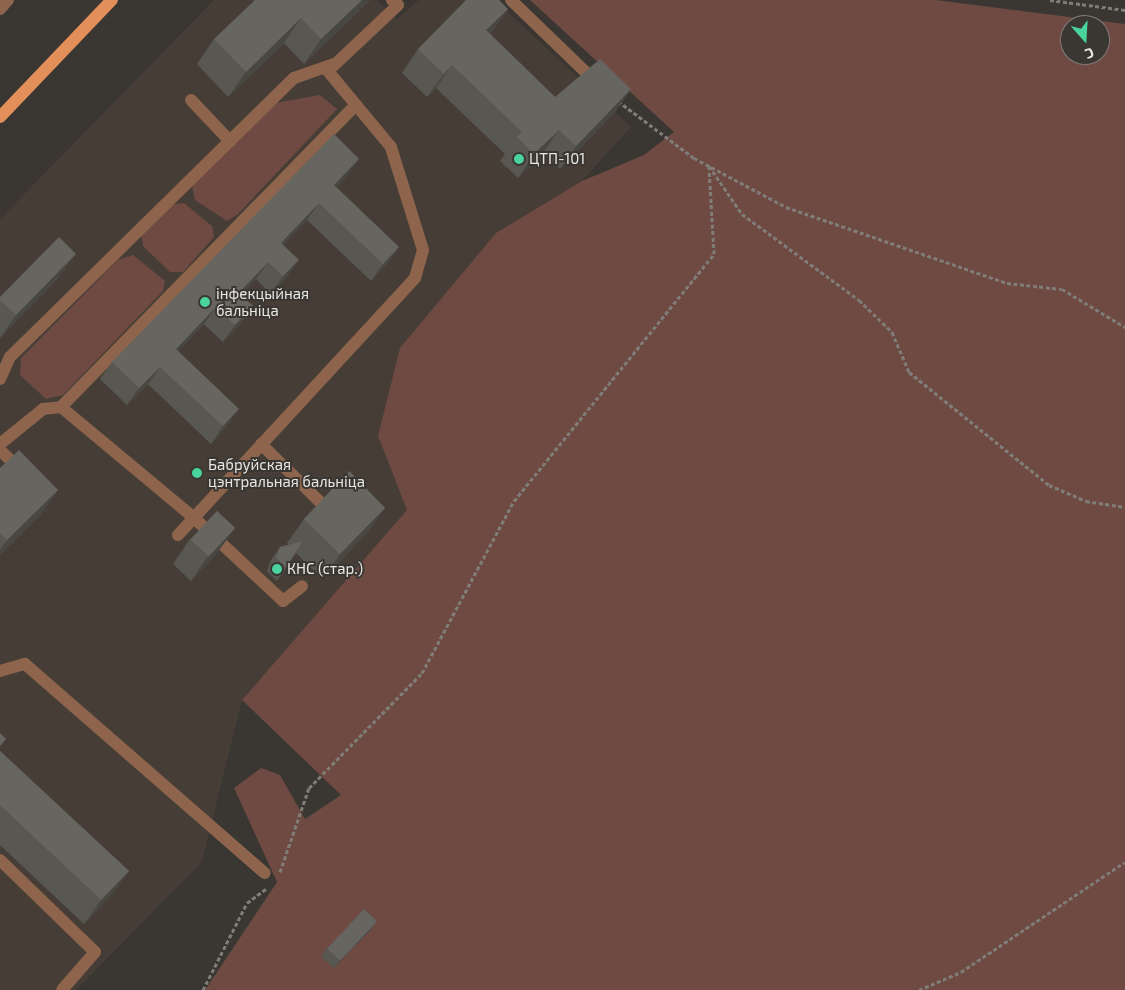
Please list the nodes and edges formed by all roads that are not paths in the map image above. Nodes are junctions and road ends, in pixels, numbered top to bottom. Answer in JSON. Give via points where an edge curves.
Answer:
{"nodes":[{"id":1,"x":8,"y":0,"type":"edge"},
{"id":2,"x":112,"y":0,"type":"edge"},
{"id":3,"x":511,"y":0,"type":"edge"},
{"id":4,"x":398,"y":2,"type":"edge"},
{"id":5,"x":0,"y":9,"type":"edge"},
{"id":6,"x":334,"y":64,"type":"junction"},
{"id":7,"x":606,"y":91,"type":"edge"},
{"id":8,"x":191,"y":100,"type":"dead end"},
{"id":9,"x":356,"y":105,"type":"junction"},
{"id":10,"x":0,"y":117,"type":"edge"},
{"id":11,"x":230,"y":141,"type":"junction"},
{"id":12,"x":0,"y":379,"type":"edge"},
{"id":13,"x":61,"y":407,"type":"junction"},
{"id":14,"x":0,"y":444,"type":"edge"},
{"id":15,"x":261,"y":444,"type":"junction"},
{"id":16,"x":0,"y":450,"type":"edge"},
{"id":17,"x":36,"y":484,"type":"edge"},
{"id":18,"x":323,"y":505,"type":"edge"},
{"id":19,"x":193,"y":517,"type":"junction"},
{"id":20,"x":178,"y":535,"type":"dead end"},
{"id":21,"x":302,"y":586,"type":"dead end"},
{"id":22,"x":0,"y":671,"type":"edge"},
{"id":23,"x":0,"y":860,"type":"edge"},
{"id":24,"x":265,"y":873,"type":"dead end"},
{"id":25,"x":62,"y":990,"type":"edge"}],
"edges":[{"from":1,"to":5,"type":"lane"},
{"from":2,"to":10,"type":"main road"},
{"from":3,"to":7,"type":"lane"},
{"from":4,"to":6,"type":"lane"},
{"from":6,"to":9,"type":"lane","via":[[328,72]]},
{"from":6,"to":11,"type":"lane","via":[[294,78]]},
{"from":8,"to":11,"type":"lane"},
{"from":9,"to":13,"type":"lane"},
{"from":9,"to":15,"type":"lane","via":[[391,147],[422,250],[418,268],[415,278]]},
{"from":11,"to":12,"type":"lane","via":[[10,357]]},
{"from":13,"to":14,"type":"lane","via":[[43,409]]},
{"from":13,"to":19,"type":"lane"},
{"from":15,"to":18,"type":"lane"},
{"from":15,"to":19,"type":"lane"},
{"from":16,"to":17,"type":"lane"},
{"from":19,"to":20,"type":"lane"},
{"from":19,"to":21,"type":"lane","via":[[283,601]]},
{"from":22,"to":24,"type":"lane","via":[[25,664]]},
{"from":23,"to":25,"type":"lane","via":[[95,952]]}]}
